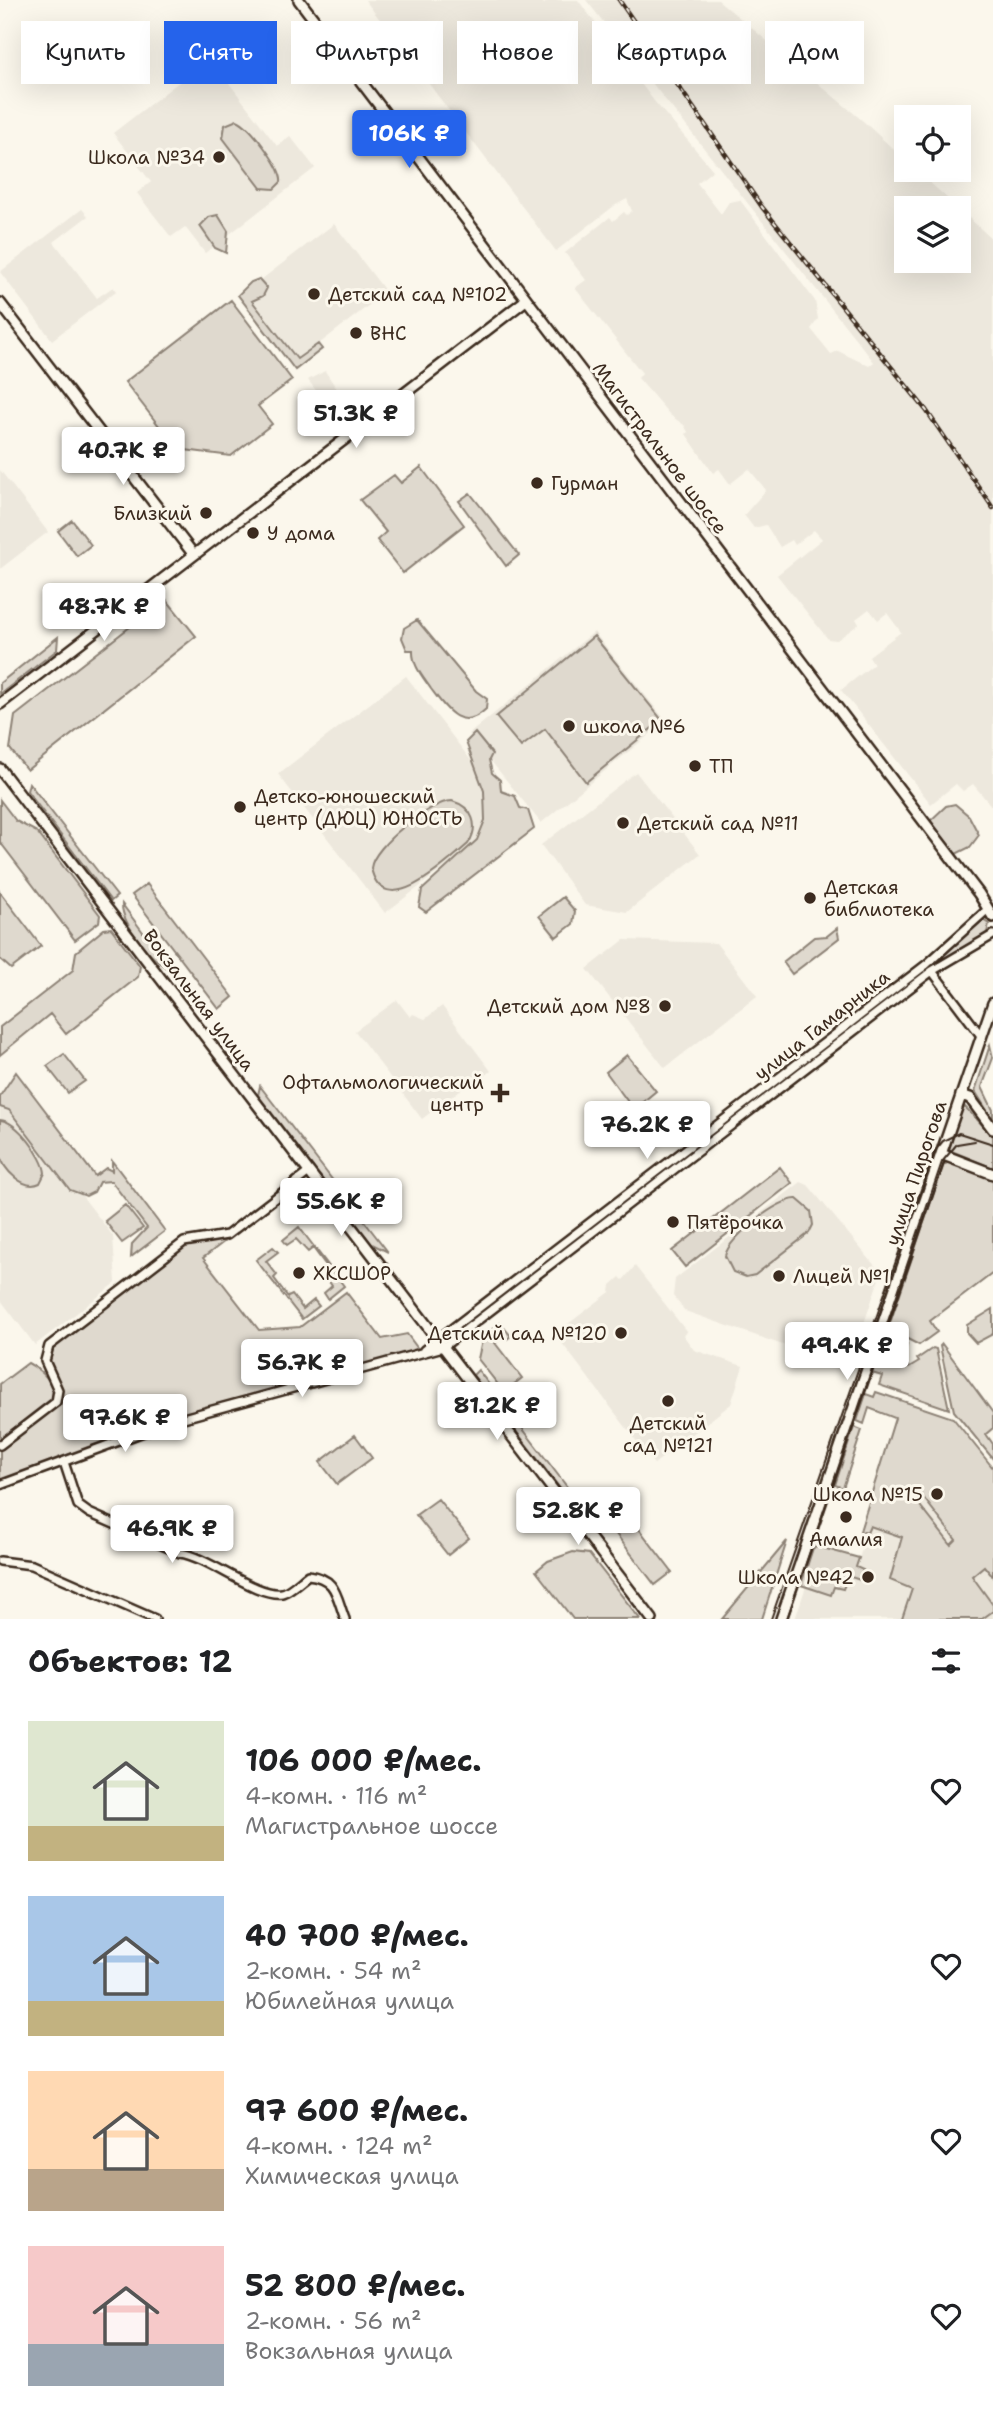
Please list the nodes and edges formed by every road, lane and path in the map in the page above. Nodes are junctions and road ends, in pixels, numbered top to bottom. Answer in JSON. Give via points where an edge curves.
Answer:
{"nodes":[{"id":1,"x":299,"y":0,"type":"edge"},
{"id":2,"x":526,"y":300,"type":"junction"},
{"id":3,"x":0,"y":303,"type":"edge"},
{"id":4,"x":194,"y":555,"type":"junction"},
{"id":5,"x":0,"y":704,"type":"edge"},
{"id":6,"x":0,"y":769,"type":"edge"},
{"id":7,"x":990,"y":913,"type":"edge"},
{"id":8,"x":960,"y":934,"type":"junction"},
{"id":9,"x":993,"y":935,"type":"edge"},
{"id":10,"x":970,"y":948,"type":"junction"},
{"id":11,"x":932,"y":971,"type":"junction"},
{"id":12,"x":993,"y":1003,"type":"edge"},
{"id":13,"x":982,"y":1037,"type":"junction"},
{"id":14,"x":961,"y":1095,"type":"junction"},
{"id":15,"x":993,"y":1129,"type":"edge"},
{"id":16,"x":941,"y":1154,"type":"junction"},
{"id":17,"x":309,"y":1172,"type":"junction"},
{"id":18,"x":993,"y":1174,"type":"edge"},
{"id":19,"x":440,"y":1343,"type":"junction"},
{"id":20,"x":0,"y":1445,"type":"edge"},
{"id":21,"x":64,"y":1462,"type":"junction"},
{"id":22,"x":0,"y":1485,"type":"edge"},
{"id":23,"x":0,"y":1561,"type":"edge"},
{"id":24,"x":155,"y":1619,"type":"edge"},
{"id":25,"x":345,"y":1619,"type":"edge"},
{"id":26,"x":652,"y":1619,"type":"edge"},
{"id":27,"x":781,"y":1619,"type":"edge"}],
"edges":[{"from":1,"to":2,"type":"main road","name":"Магистральное шоссе"},
{"from":2,"to":4,"type":"main road"},
{"from":2,"to":7,"type":"main road","name":"Магистральное шоссе"},
{"from":3,"to":4,"type":"main road"},
{"from":4,"to":5,"type":"main road"},
{"from":6,"to":17,"type":"main road","name":"Вокзальная улица"},
{"from":7,"to":8,"type":"street","name":"улица Гамарника"},
{"from":8,"to":10,"type":"street","via":[[971,938]]},
{"from":8,"to":19,"type":"street","name":"улица Гамарника"},
{"from":9,"to":10,"type":"street","name":"улица Гамарника"},
{"from":10,"to":11,"type":"street","name":"улица Гамарника"},
{"from":11,"to":13,"type":"street"},
{"from":11,"to":19,"type":"street","name":"улица Гамарника"},
{"from":12,"to":13,"type":"main road"},
{"from":13,"to":14,"type":"main road"},
{"from":14,"to":15,"type":"main road","via":[[970,1098]]},
{"from":14,"to":16,"type":"main road","name":"улица Пирогова"},
{"from":16,"to":18,"type":"main road"},
{"from":16,"to":27,"type":"main road","name":"улица Пирогова"},
{"from":17,"to":19,"type":"main road","name":"Вокзальная улица"},
{"from":17,"to":20,"type":"street","via":[[227,1235],[184,1242],[49,1346],[45,1361],[58,1390],[56,1402]]},
{"from":19,"to":21,"type":"street","via":[[421,1353],[176,1420]]},
{"from":19,"to":26,"type":"main road","name":"Вокзальная улица"},
{"from":21,"to":22,"type":"street"},
{"from":21,"to":25,"type":"street","via":[[78,1506],[89,1514],[194,1555],[274,1593],[285,1593],[308,1575],[321,1576],[331,1582]]},
{"from":23,"to":24,"type":"street","via":[[32,1564]]}]}
